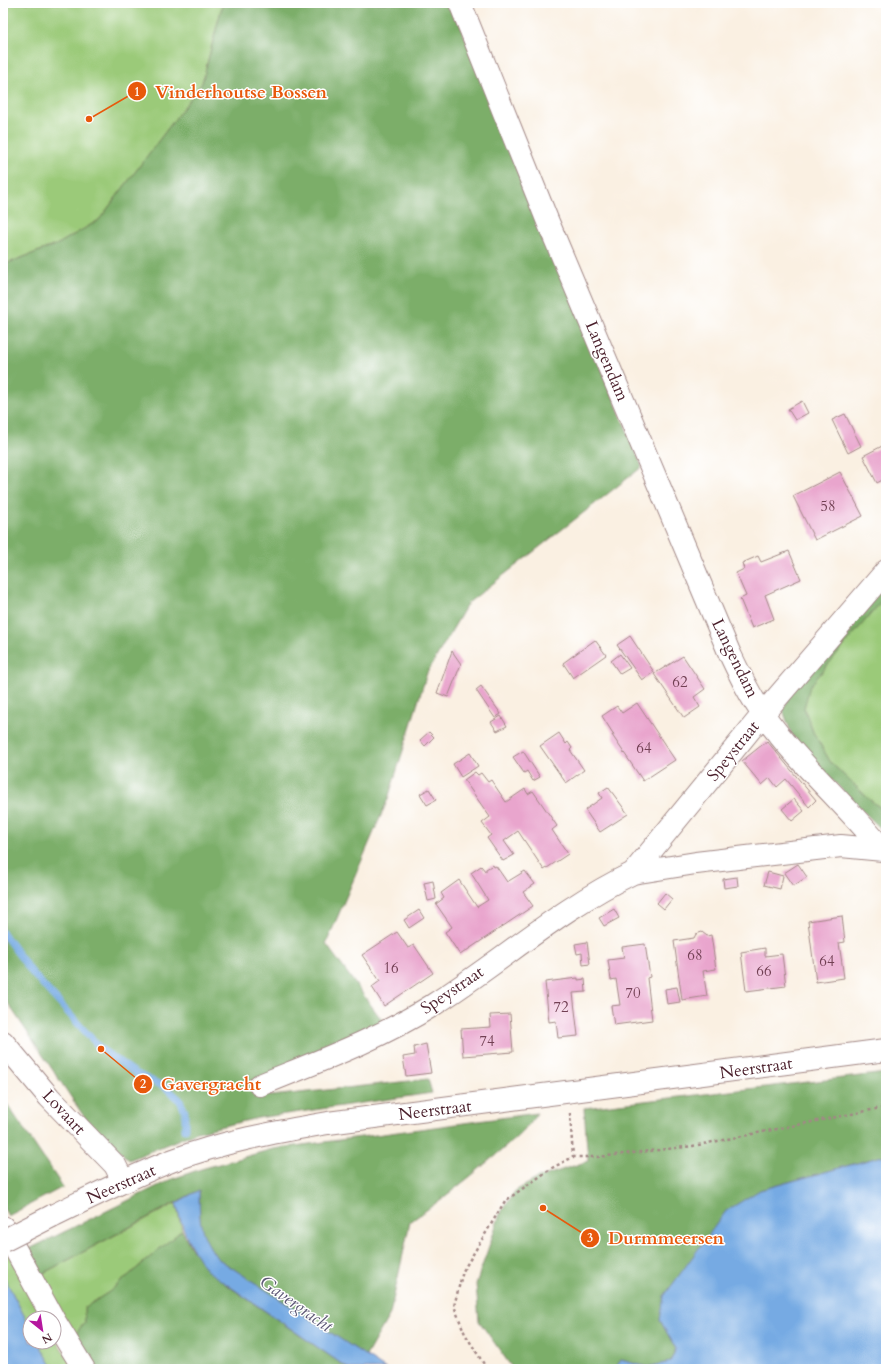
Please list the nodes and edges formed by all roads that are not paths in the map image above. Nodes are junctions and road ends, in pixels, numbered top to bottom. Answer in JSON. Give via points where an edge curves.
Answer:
{"nodes":[{"id":1,"x":460,"y":3,"type":"edge"},
{"id":2,"x":886,"y":571,"type":"edge"},
{"id":3,"x":763,"y":714,"type":"junction"},
{"id":4,"x":884,"y":851,"type":"edge"},
{"id":5,"x":633,"y":873,"type":"junction"},
{"id":6,"x":3,"y":1042,"type":"edge"},
{"id":7,"x":886,"y":1050,"type":"edge"},
{"id":8,"x":260,"y":1086,"type":"dead end"},
{"id":9,"x":124,"y":1181,"type":"junction"},
{"id":10,"x":3,"y":1227,"type":"edge"},
{"id":11,"x":3,"y":1241,"type":"edge"},
{"id":12,"x":48,"y":1310,"type":"edge"},
{"id":13,"x":62,"y":1334,"type":"edge"},
{"id":14,"x":84,"y":1369,"type":"edge"}],
"edges":[{"from":1,"to":3,"type":"street","name":"Langendam","via":[[548,222],[729,652],[746,688]]},
{"from":2,"to":3,"type":"street"},
{"from":3,"to":4,"type":"street","name":"Speystraat"},
{"from":3,"to":5,"type":"street","name":"Speystraat"},
{"from":4,"to":5,"type":"street","name":"Speystraat","via":[[841,846]]},
{"from":5,"to":8,"type":"street","name":"Speystraat","via":[[607,886],[545,925],[434,1004],[393,1029]]},
{"from":6,"to":9,"type":"street","name":"Lovaart","via":[[49,1097],[115,1166]]},
{"from":7,"to":9,"type":"street","name":"Neerstraat","via":[[328,1123],[267,1134],[172,1161]]},
{"from":9,"to":11,"type":"street","name":"Neerstraat","bridge":true},
{"from":10,"to":12,"type":"street"},
{"from":13,"to":14,"type":"street"}]}
